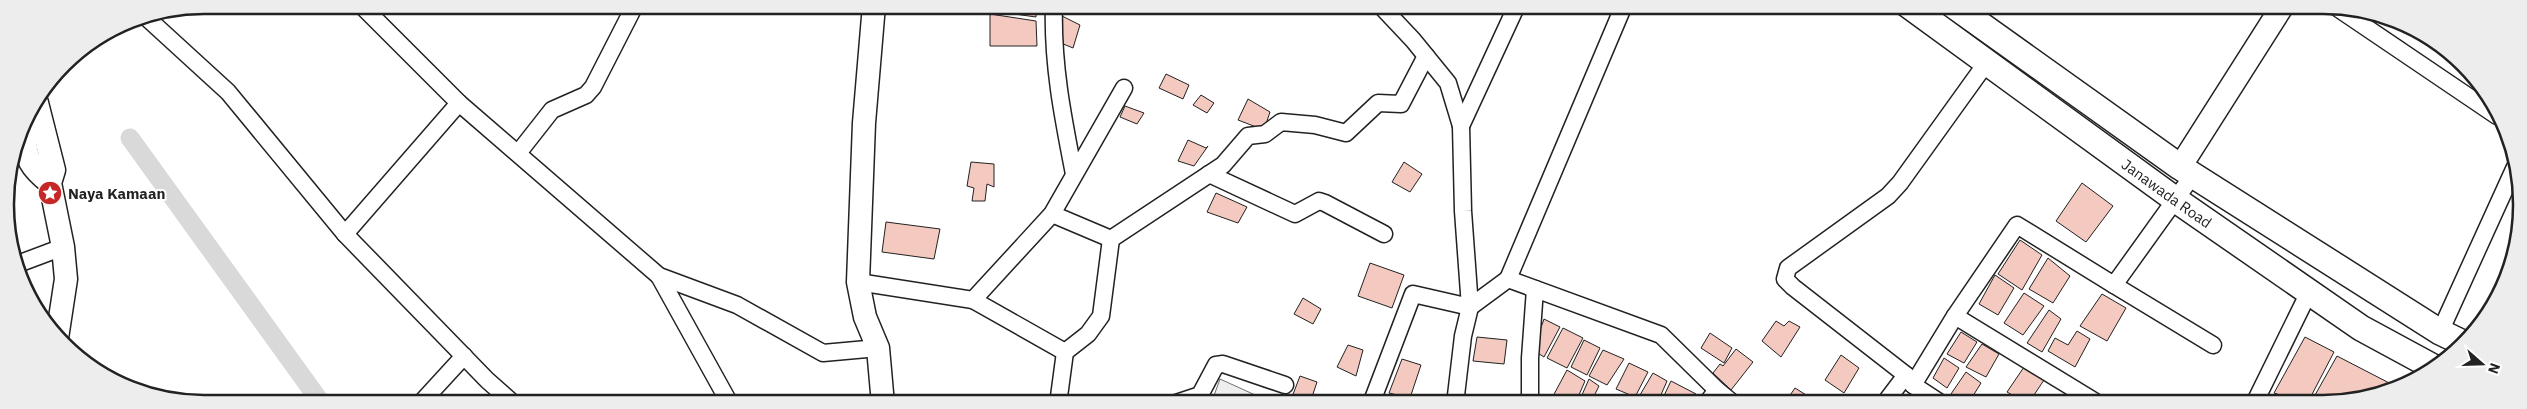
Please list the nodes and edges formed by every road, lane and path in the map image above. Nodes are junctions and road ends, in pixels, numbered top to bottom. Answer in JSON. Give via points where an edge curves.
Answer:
{"nodes":[{"id":1,"x":370,"y":14,"type":"edge"},
{"id":2,"x":630,"y":14,"type":"edge"},
{"id":3,"x":873,"y":14,"type":"edge"},
{"id":4,"x":1054,"y":14,"type":"edge"},
{"id":5,"x":1388,"y":14,"type":"edge"},
{"id":6,"x":1514,"y":14,"type":"edge"},
{"id":7,"x":1620,"y":14,"type":"edge"},
{"id":8,"x":1920,"y":14,"type":"edge"},
{"id":9,"x":1966,"y":14,"type":"edge"},
{"id":10,"x":2278,"y":14,"type":"edge"},
{"id":11,"x":2346,"y":15,"type":"edge"},
{"id":12,"x":152,"y":21,"type":"edge"},
{"id":13,"x":1426,"y":56,"type":"junction"},
{"id":14,"x":1987,"y":62,"type":"junction"},
{"id":15,"x":1124,"y":88,"type":"dead end"},
{"id":16,"x":459,"y":103,"type":"junction"},
{"id":17,"x":39,"y":110,"type":"edge"},
{"id":18,"x":2489,"y":111,"type":"edge"},
{"id":19,"x":1461,"y":126,"type":"junction"},
{"id":20,"x":25,"y":141,"type":"edge"},
{"id":21,"x":519,"y":152,"type":"junction"},
{"id":22,"x":2187,"y":171,"type":"junction"},
{"id":23,"x":1074,"y":174,"type":"junction"},
{"id":24,"x":1209,"y":174,"type":"junction"},
{"id":25,"x":2511,"y":175,"type":"edge"},
{"id":26,"x":50,"y":183,"type":"junction"},
{"id":27,"x":2176,"y":200,"type":"junction"},
{"id":28,"x":1052,"y":214,"type":"junction"},
{"id":29,"x":345,"y":234,"type":"junction"},
{"id":30,"x":1384,"y":234,"type":"dead end"},
{"id":31,"x":1111,"y":239,"type":"junction"},
{"id":32,"x":63,"y":247,"type":"junction"},
{"id":33,"x":23,"y":262,"type":"edge"},
{"id":34,"x":659,"y":276,"type":"junction"},
{"id":35,"x":1508,"y":279,"type":"junction"},
{"id":36,"x":858,"y":282,"type":"junction"},
{"id":37,"x":2114,"y":285,"type":"junction"},
{"id":38,"x":1535,"y":289,"type":"junction"},
{"id":39,"x":2309,"y":292,"type":"junction"},
{"id":40,"x":973,"y":300,"type":"junction"},
{"id":41,"x":1470,"y":307,"type":"junction"},
{"id":42,"x":1955,"y":316,"type":"junction"},
{"id":43,"x":59,"y":328,"type":"edge"},
{"id":44,"x":2440,"y":332,"type":"junction"},
{"id":45,"x":2456,"y":340,"type":"edge"},
{"id":46,"x":2214,"y":345,"type":"dead end"},
{"id":47,"x":878,"y":348,"type":"junction"},
{"id":48,"x":1065,"y":352,"type":"junction"},
{"id":49,"x":464,"y":356,"type":"junction"},
{"id":50,"x":2427,"y":364,"type":"edge"},
{"id":51,"x":1909,"y":380,"type":"junction"},
{"id":52,"x":1285,"y":385,"type":"dead end"},
{"id":53,"x":1717,"y":390,"type":"junction"},
{"id":54,"x":428,"y":395,"type":"edge"},
{"id":55,"x":505,"y":395,"type":"edge"},
{"id":56,"x":725,"y":395,"type":"edge"},
{"id":57,"x":882,"y":395,"type":"edge"},
{"id":58,"x":1059,"y":395,"type":"edge"},
{"id":59,"x":1200,"y":395,"type":"edge"},
{"id":60,"x":1374,"y":395,"type":"edge"},
{"id":61,"x":1456,"y":395,"type":"edge"},
{"id":62,"x":1530,"y":395,"type":"edge"},
{"id":63,"x":1713,"y":395,"type":"edge"},
{"id":64,"x":1723,"y":395,"type":"edge"},
{"id":65,"x":1893,"y":395,"type":"edge"},
{"id":66,"x":1930,"y":395,"type":"edge"},
{"id":67,"x":2084,"y":395,"type":"edge"},
{"id":68,"x":2258,"y":395,"type":"edge"}],
"edges":[{"from":1,"to":16,"type":"street"},
{"from":2,"to":21,"type":"street","via":[[586,95],[552,110]]},
{"from":3,"to":36,"type":"street","via":[[864,123]]},
{"from":4,"to":23,"type":"street","via":[[1052,43]]},
{"from":5,"to":13,"type":"street"},
{"from":6,"to":19,"type":"street"},
{"from":7,"to":35,"type":"street"},
{"from":8,"to":14,"type":"main road","name":"Janawada Road"},
{"from":9,"to":22,"type":"main road","name":"Janawada Road"},
{"from":10,"to":22,"type":"street"},
{"from":11,"to":18,"type":"street"},
{"from":12,"to":29,"type":"street","via":[[228,92]]},
{"from":13,"to":19,"type":"street","via":[[1448,83]]},
{"from":13,"to":24,"type":"street","via":[[1401,104],[1378,103],[1346,133],[1316,125],[1280,122],[1266,134],[1248,136],[1223,166]]},
{"from":14,"to":27,"type":"main road","name":"Janawada Road"},
{"from":14,"to":51,"type":"street","via":[[1900,184],[1788,268],[1785,279]]},
{"from":15,"to":23,"type":"street"},
{"from":16,"to":21,"type":"street"},
{"from":16,"to":29,"type":"street"},
{"from":17,"to":26,"type":"street","via":[[54,170]]},
{"from":19,"to":41,"type":"street"},
{"from":20,"to":26,"type":"street","via":[[33,170]]},
{"from":21,"to":34,"type":"street"},
{"from":22,"to":27,"type":"street"},
{"from":22,"to":44,"type":"main road","name":"Janawada Road"},
{"from":23,"to":28,"type":"street"},
{"from":24,"to":30,"type":"street","via":[[1295,214],[1319,201],[1325,203]]},
{"from":24,"to":31,"type":"street"},
{"from":25,"to":44,"type":"street"},
{"from":26,"to":32,"type":"street"},
{"from":27,"to":37,"type":"street"},
{"from":27,"to":39,"type":"main road","name":"Janawada Road"},
{"from":28,"to":31,"type":"street"},
{"from":28,"to":40,"type":"street"},
{"from":29,"to":49,"type":"street"},
{"from":31,"to":48,"type":"street","via":[[1101,316],[1088,334]]},
{"from":32,"to":33,"type":"street"},
{"from":32,"to":43,"type":"street","via":[[66,279]]},
{"from":34,"to":47,"type":"street","via":[[737,306],[823,353]]},
{"from":34,"to":56,"type":"street"},
{"from":35,"to":38,"type":"street"},
{"from":35,"to":41,"type":"street"},
{"from":36,"to":40,"type":"street"},
{"from":36,"to":47,"type":"street","via":[[865,317]]},
{"from":37,"to":42,"type":"street","via":[[2017,225]]},
{"from":37,"to":46,"type":"street"},
{"from":38,"to":53,"type":"street","via":[[1661,335]]},
{"from":38,"to":62,"type":"street"},
{"from":39,"to":50,"type":"main road","name":"Janawada Road","via":[[2375,338]]},
{"from":39,"to":68,"type":"street"},
{"from":40,"to":48,"type":"street"},
{"from":41,"to":60,"type":"street","via":[[1413,294]]},
{"from":41,"to":61,"type":"street"},
{"from":42,"to":51,"type":"street"},
{"from":42,"to":67,"type":"street"},
{"from":44,"to":45,"type":"main road","name":"Janawada Road"},
{"from":47,"to":57,"type":"street"},
{"from":48,"to":58,"type":"street"},
{"from":49,"to":54,"type":"street"},
{"from":49,"to":55,"type":"street"},
{"from":51,"to":65,"type":"street"},
{"from":51,"to":66,"type":"street"},
{"from":52,"to":59,"type":"street","via":[[1222,364],[1212,370]]},
{"from":53,"to":63,"type":"street"},
{"from":53,"to":64,"type":"street"}]}
